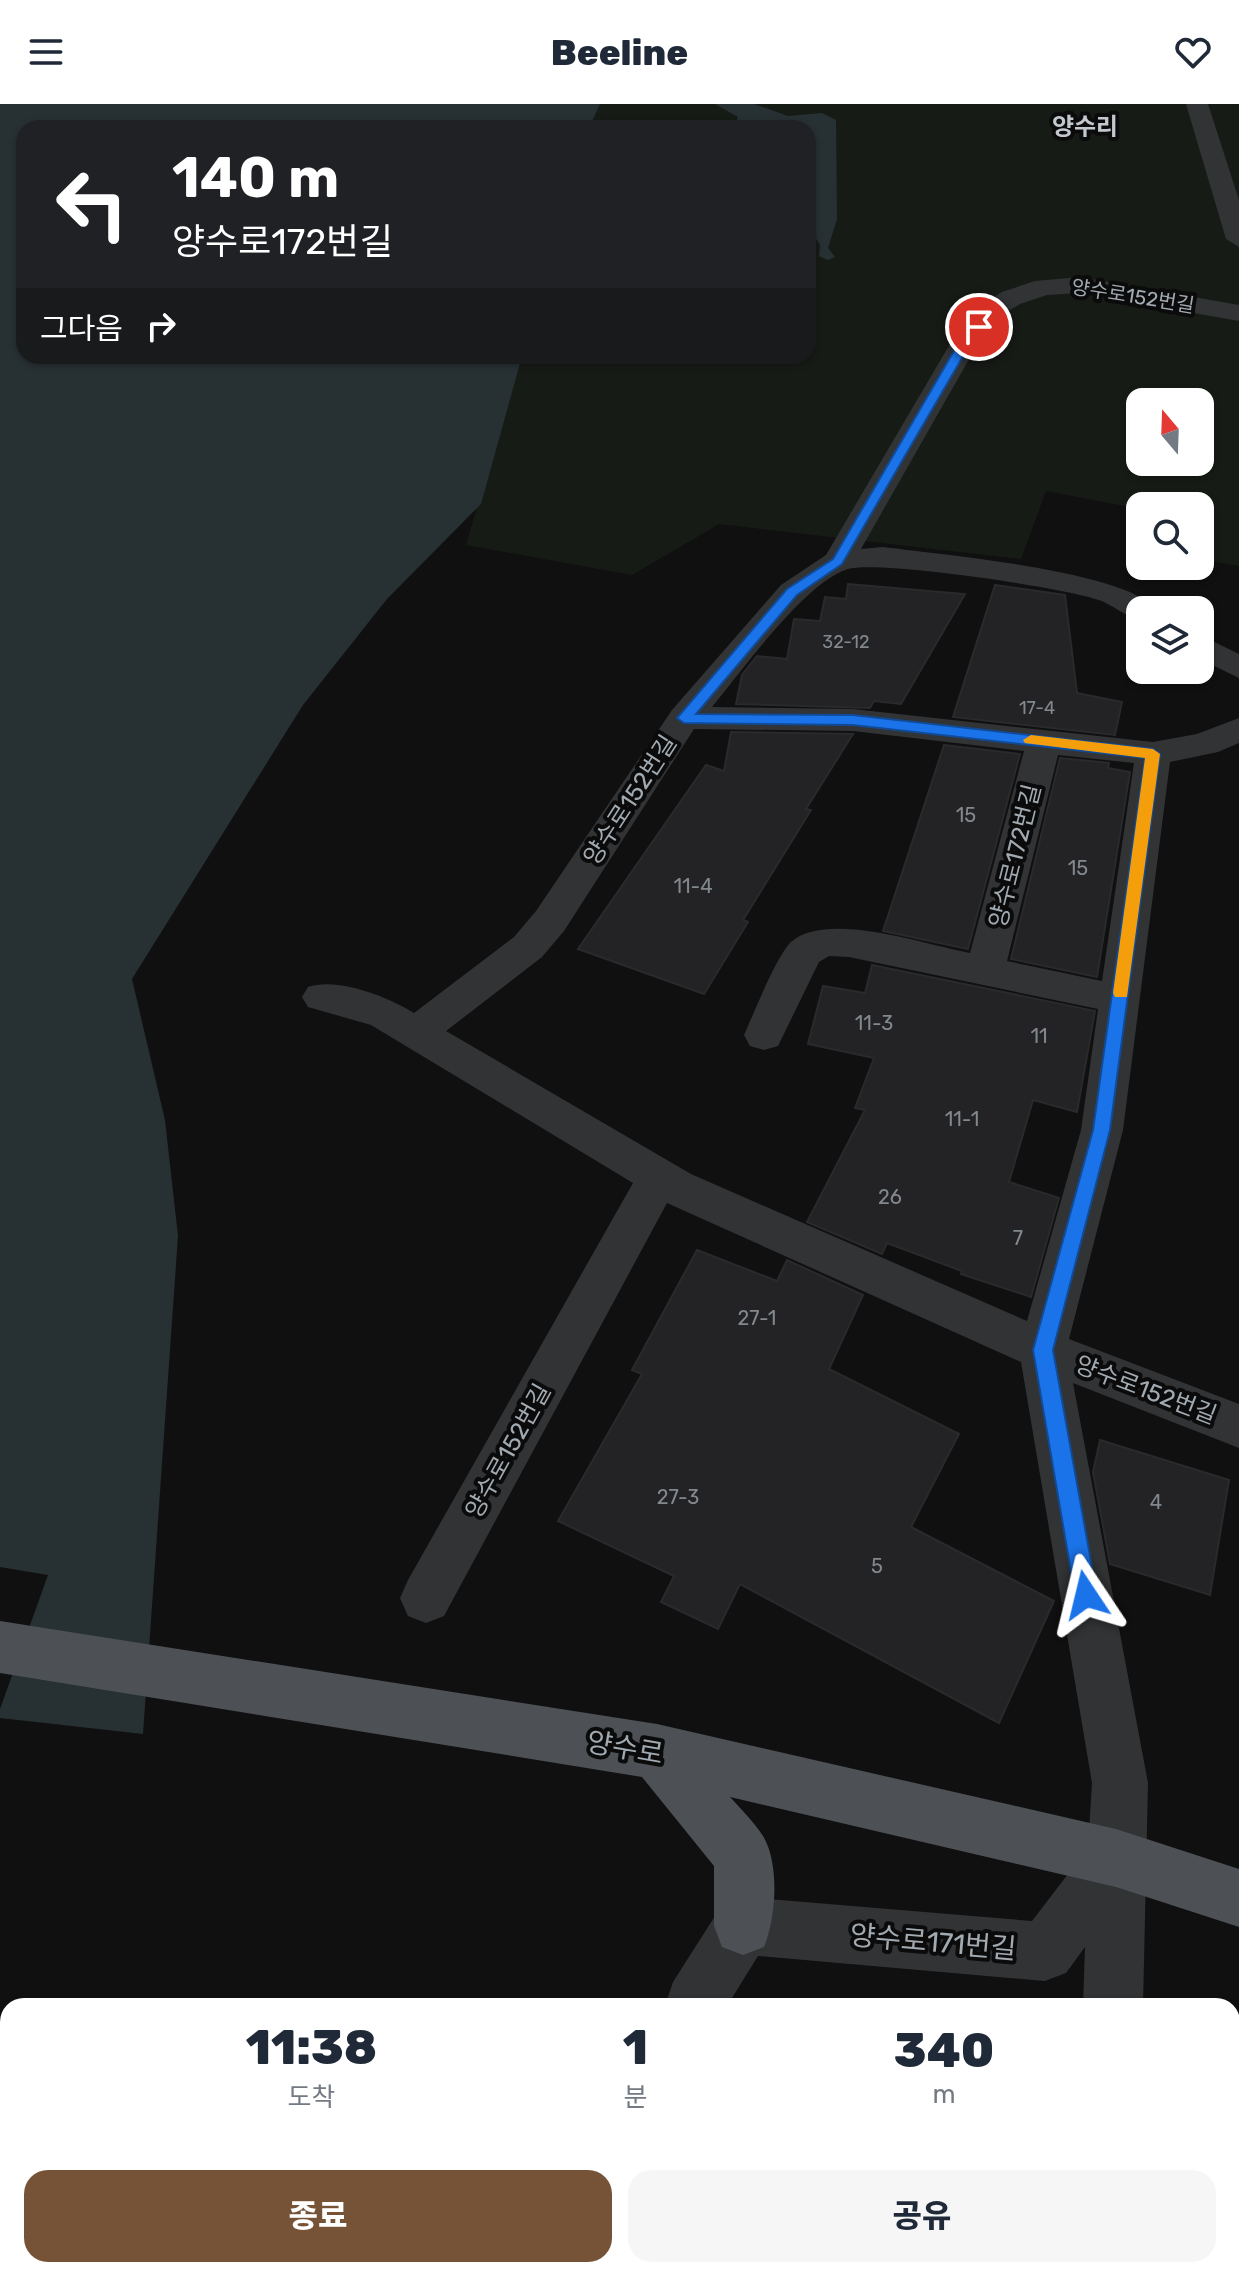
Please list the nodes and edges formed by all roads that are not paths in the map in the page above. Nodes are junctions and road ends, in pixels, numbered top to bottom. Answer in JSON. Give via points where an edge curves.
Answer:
{"nodes":[{"id":1,"x":1197,"y":104,"type":"edge"},
{"id":2,"x":1214,"y":154,"type":"junction"},
{"id":3,"x":1239,"y":157,"type":"edge"},
{"id":4,"x":1239,"y":239,"type":"edge"},
{"id":5,"x":1239,"y":313,"type":"edge"},
{"id":6,"x":838,"y":561,"type":"junction"},
{"id":7,"x":1126,"y":602,"type":"edge"},
{"id":8,"x":1214,"y":653,"type":"edge"},
{"id":9,"x":1239,"y":668,"type":"edge"},
{"id":10,"x":684,"y":718,"type":"junction"},
{"id":11,"x":1239,"y":729,"type":"edge"},
{"id":12,"x":1044,"y":741,"type":"junction"},
{"id":13,"x":1153,"y":754,"type":"junction"},
{"id":14,"x":985,"y":970,"type":"junction"},
{"id":15,"x":322,"y":997,"type":"dead end"},
{"id":16,"x":1120,"y":999,"type":"junction"},
{"id":17,"x":416,"y":1033,"type":"junction"},
{"id":18,"x":764,"y":1035,"type":"dead end"},
{"id":19,"x":659,"y":1177,"type":"junction"},
{"id":20,"x":1043,"y":1350,"type":"junction"},
{"id":21,"x":1239,"y":1426,"type":"edge"},
{"id":22,"x":426,"y":1598,"type":"dead end"},
{"id":23,"x":10,"y":1649,"type":"edge"},
{"id":24,"x":657,"y":1752,"type":"junction"},
{"id":25,"x":1116,"y":1858,"type":"junction"},
{"id":26,"x":1239,"y":1898,"type":"edge"},
{"id":27,"x":743,"y":1926,"type":"junction"},
{"id":28,"x":697,"y":1998,"type":"edge"},
{"id":29,"x":1113,"y":1998,"type":"edge"}],
"edges":[{"from":1,"to":2,"type":"street"},
{"from":2,"to":3,"type":"street"},
{"from":2,"to":4,"type":"street"},
{"from":5,"to":6,"type":"street","name":"양수로152번길","via":[[1062,285],[1028,291],[993,309],[964,344]]},
{"from":6,"to":7,"type":"street","name":"양수로152번길","via":[[883,556],[1064,583]]},
{"from":6,"to":10,"type":"street","name":"양수로152번길","via":[[792,592]]},
{"from":8,"to":9,"type":"street"},
{"from":10,"to":12,"type":"street","via":[[853,720]]},
{"from":10,"to":17,"type":"street","name":"양수로152번길","via":[[528,947]]},
{"from":11,"to":13,"type":"street","via":[[1206,744]]},
{"from":12,"to":13,"type":"street"},
{"from":12,"to":14,"type":"street","name":"양수로172번길"},
{"from":13,"to":16,"type":"street"},
{"from":14,"to":16,"type":"street"},
{"from":14,"to":18,"type":"street","via":[[849,943],[815,943],[804,953]]},
{"from":15,"to":17,"type":"street","name":"양수로152번길","via":[[384,1014]]},
{"from":16,"to":20,"type":"street","via":[[1102,1130]]},
{"from":17,"to":19,"type":"street","name":"양수로152번길"},
{"from":19,"to":20,"type":"street","name":"양수로152번길"},
{"from":19,"to":22,"type":"street","name":"양수로152번길"},
{"from":20,"to":21,"type":"street","name":"양수로152번길"},
{"from":20,"to":25,"type":"street","via":[[1120,1783]]},
{"from":23,"to":24,"type":"main road","name":"양수로"},
{"from":24,"to":25,"type":"main road","name":"양수로"},
{"from":24,"to":27,"type":"main road","via":[[743,1856]]},
{"from":25,"to":26,"type":"main road","name":"양수로"},
{"from":25,"to":27,"type":"street","name":"양수로171번길","via":[[1045,1952]]},
{"from":25,"to":29,"type":"street"},
{"from":27,"to":28,"type":"street"}]}
